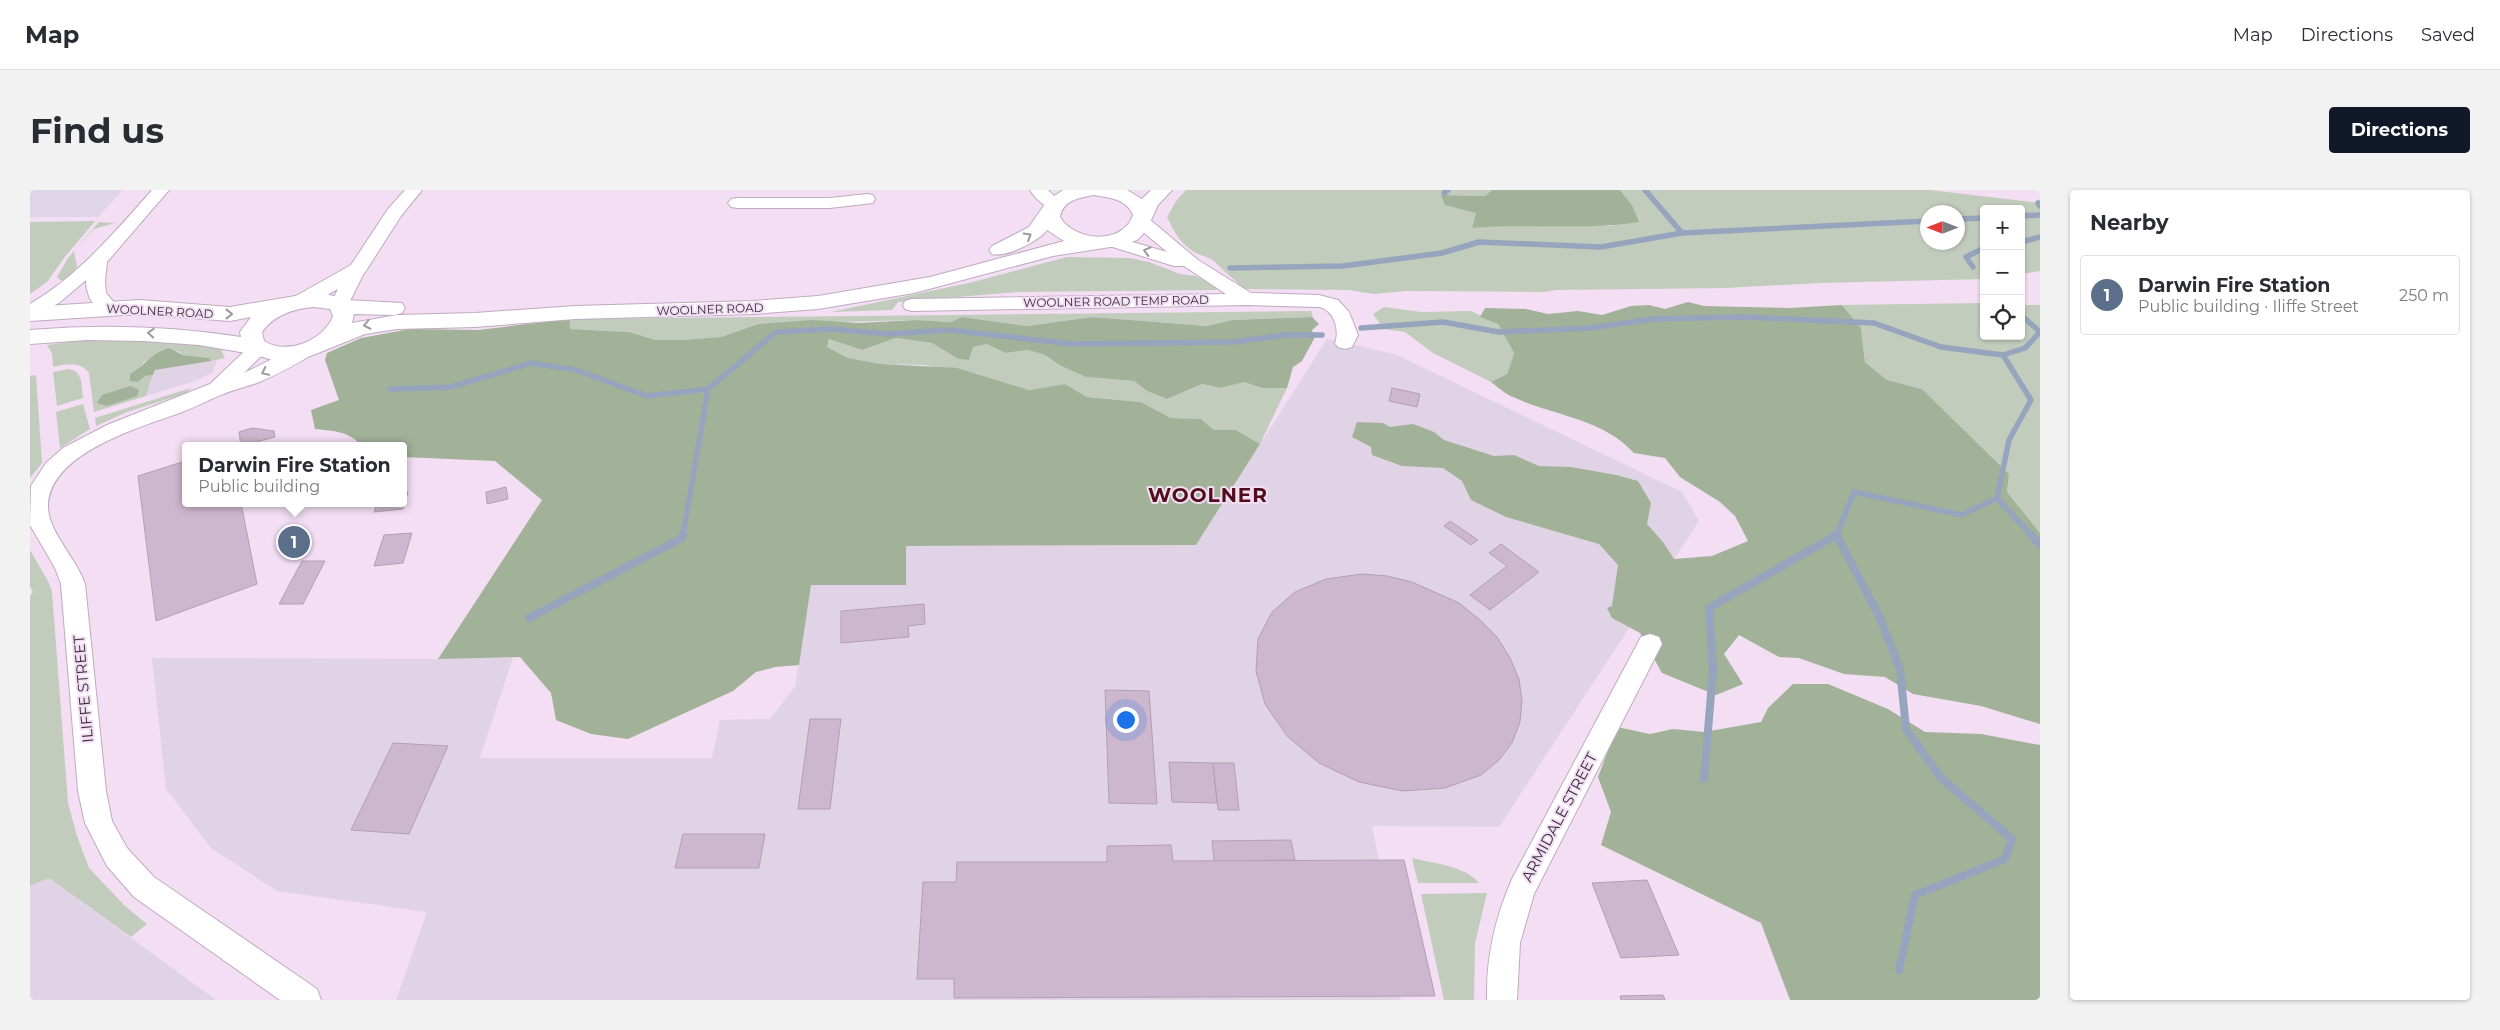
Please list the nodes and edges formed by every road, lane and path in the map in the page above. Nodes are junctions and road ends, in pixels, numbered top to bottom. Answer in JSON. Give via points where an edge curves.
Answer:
{"nodes":[{"id":1,"x":161,"y":190,"type":"edge"},
{"id":2,"x":414,"y":190,"type":"edge"},
{"id":3,"x":1038,"y":190,"type":"edge"},
{"id":4,"x":1089,"y":190,"type":"edge"},
{"id":5,"x":1099,"y":190,"type":"edge"},
{"id":6,"x":1105,"y":190,"type":"edge"},
{"id":7,"x":1162,"y":190,"type":"edge"},
{"id":8,"x":784,"y":197,"type":"edge"},
{"id":9,"x":867,"y":199,"type":"dead end"},
{"id":10,"x":737,"y":204,"type":"dead end"},
{"id":11,"x":1052,"y":209,"type":"junction"},
{"id":12,"x":1143,"y":218,"type":"junction"},
{"id":13,"x":1104,"y":242,"type":"junction"},
{"id":14,"x":365,"y":260,"type":"junction"},
{"id":15,"x":98,"y":261,"type":"junction"},
{"id":16,"x":1209,"y":275,"type":"junction"},
{"id":17,"x":64,"y":289,"type":"junction"},
{"id":18,"x":1247,"y":299,"type":"junction"},
{"id":19,"x":295,"y":302,"type":"junction"},
{"id":20,"x":912,"y":305,"type":"dead end"},
{"id":21,"x":340,"y":306,"type":"junction"},
{"id":22,"x":109,"y":308,"type":"junction"},
{"id":23,"x":58,"y":311,"type":"junction"},
{"id":24,"x":30,"y":313,"type":"edge"},
{"id":25,"x":123,"y":332,"type":"junction"},
{"id":26,"x":30,"y":337,"type":"edge"},
{"id":27,"x":1345,"y":343,"type":"dead end"},
{"id":28,"x":314,"y":346,"type":"junction"},
{"id":29,"x":256,"y":348,"type":"junction"},
{"id":30,"x":211,"y":391,"type":"junction"},
{"id":31,"x":1650,"y":644,"type":"dead end"},
{"id":32,"x":306,"y":1000,"type":"edge"},
{"id":33,"x":1502,"y":1000,"type":"edge"}],
"edges":[{"from":1,"to":15,"type":"street"},
{"from":2,"to":14,"type":"street","via":[[394,213]]},
{"from":3,"to":11,"type":"street"},
{"from":4,"to":11,"type":"main road","via":[[1068,195]]},
{"from":5,"to":6,"type":"main road"},
{"from":6,"to":12,"type":"main road","via":[[1132,199],[1139,206]]},
{"from":7,"to":12,"type":"main road","via":[[1150,202]]},
{"from":8,"to":9,"type":"street","via":[[830,203]]},
{"from":8,"to":10,"type":"street"},
{"from":11,"to":13,"type":"main road","via":[[1053,224],[1064,234],[1077,240]]},
{"from":21,"to":11,"type":"main road","name":"WOOLNER ROAD","one_way":true,"via":[[725,301],[800,294],[887,281],[968,261],[1031,234],[1041,227]]},
{"from":12,"to":13,"type":"main road","name":"WOOLNER ROAD","via":[[1138,229],[1129,236]]},
{"from":12,"to":16,"type":"street","via":[[1171,248]]},
{"from":16,"to":13,"type":"street","one_way":true,"via":[[1168,257]]},
{"from":13,"to":28,"type":"main road","name":"WOOLNER ROAD","one_way":true,"via":[[1060,246],[977,271],[893,291],[800,305],[397,321],[350,329]]},
{"from":14,"to":19,"type":"street","via":[[330,286]]},
{"from":14,"to":21,"type":"street"},
{"from":15,"to":17,"type":"street"},
{"from":15,"to":22,"type":"street","via":[[96,292],[98,299]]},
{"from":16,"to":18,"type":"street"},
{"from":17,"to":23,"type":"street"},
{"from":17,"to":24,"type":"street"},
{"from":18,"to":20,"type":"street","name":"WOOLNER ROAD TEMP ROAD"},
{"from":18,"to":27,"type":"street","name":"WOOLNER ROAD TEMP ROAD","via":[[1328,301],[1336,306],[1348,335]]},
{"from":19,"to":21,"type":"main road","name":"WOOLNER ROAD","via":[[323,300]]},
{"from":22,"to":19,"type":"main road","name":"WOOLNER ROAD","one_way":true,"via":[[230,314]]},
{"from":19,"to":29,"type":"main road","via":[[269,313],[255,326],[251,339]]},
{"from":21,"to":28,"type":"main road","via":[[343,322],[332,336]]},
{"from":22,"to":23,"type":"main road","name":"WOOLNER ROAD"},
{"from":23,"to":24,"type":"main road","name":"WOOLNER ROAD"},
{"from":23,"to":25,"type":"main road","via":[[67,322]]},
{"from":25,"to":26,"type":"main road","name":"WOOLNER ROAD"},
{"from":29,"to":25,"type":"main road","name":"WOOLNER ROAD","one_way":true,"via":[[202,337]]},
{"from":28,"to":29,"type":"main road","name":"WOOLNER ROAD","via":[[279,354]]},
{"from":28,"to":30,"type":"street","name":"ILIFFE STREET","one_way":true,"via":[[257,375]]},
{"from":29,"to":30,"type":"street","name":"ILIFFE STREET"},
{"from":30,"to":32,"type":"street","name":"ILIFFE STREET","via":[[184,404],[113,428],[76,450],[54,470],[43,486],[38,498],[38,514],[70,574],[92,791],[99,824],[118,857],[144,887]]},
{"from":31,"to":33,"type":"street","name":"ARMIDALE STREET","via":[[1522,889],[1507,929],[1502,958]]}]}
